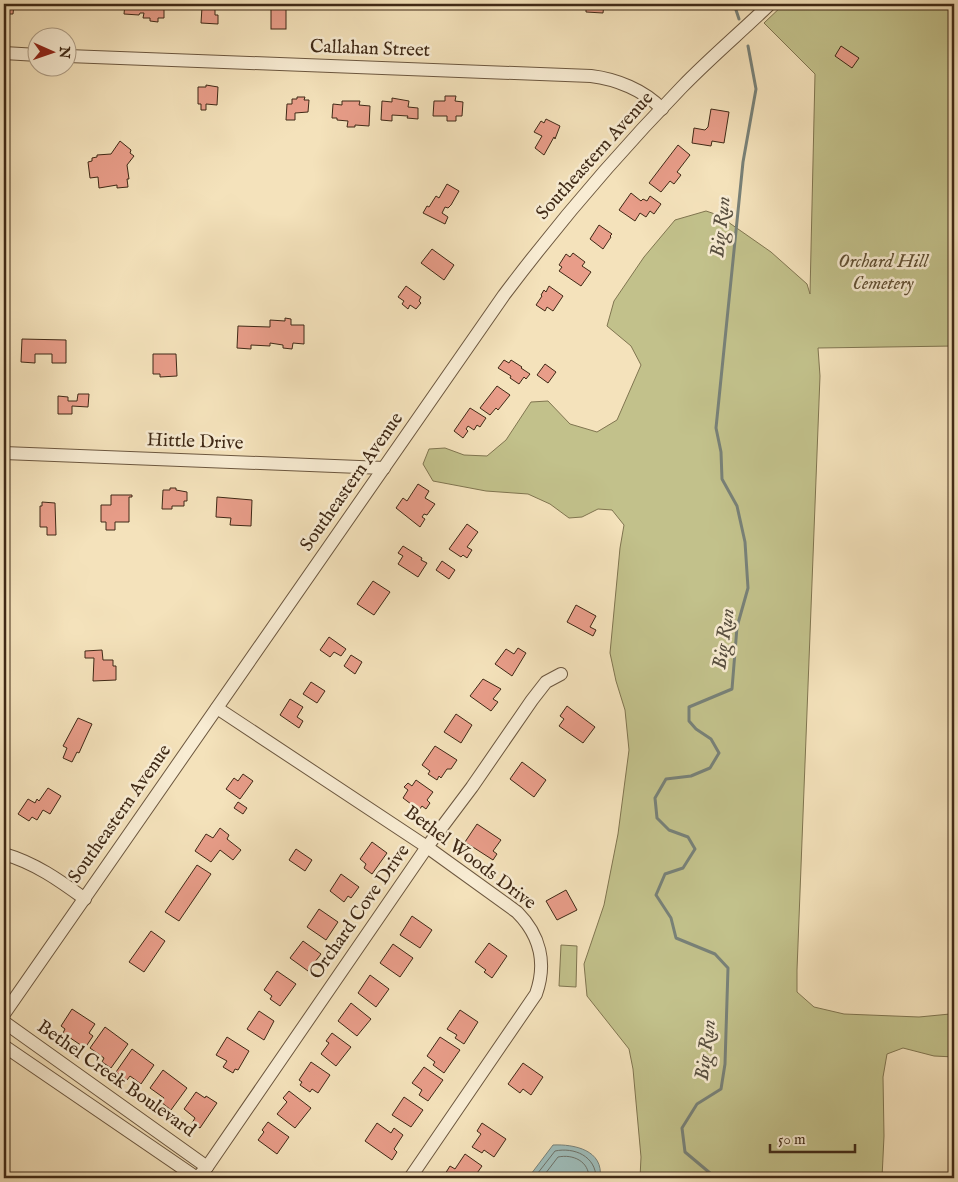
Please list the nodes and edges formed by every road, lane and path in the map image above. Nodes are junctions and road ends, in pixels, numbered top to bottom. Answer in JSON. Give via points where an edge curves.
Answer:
{"nodes":[{"id":1,"x":770,"y":4,"type":"edge"},
{"id":2,"x":4,"y":54,"type":"edge"},
{"id":3,"x":28,"y":55,"type":"edge"},
{"id":4,"x":78,"y":56,"type":"edge"},
{"id":5,"x":662,"y":108,"type":"junction"},
{"id":6,"x":4,"y":453,"type":"edge"},
{"id":7,"x":384,"y":468,"type":"junction"},
{"id":8,"x":561,"y":674,"type":"dead end"},
{"id":9,"x":217,"y":708,"type":"junction"},
{"id":10,"x":427,"y":847,"type":"junction"},
{"id":11,"x":4,"y":854,"type":"edge"},
{"id":12,"x":85,"y":899,"type":"junction"},
{"id":13,"x":4,"y":1014,"type":"edge"},
{"id":14,"x":4,"y":1022,"type":"edge"},
{"id":15,"x":4,"y":1046,"type":"edge"},
{"id":16,"x":206,"y":1167,"type":"junction"},
{"id":17,"x":197,"y":1178,"type":"edge"},
{"id":18,"x":410,"y":1178,"type":"edge"}],
"edges":[{"from":1,"to":5,"type":"street","name":"Southeastern Avenue"},
{"from":2,"to":3,"type":"street"},
{"from":4,"to":5,"type":"street","name":"Callahan Street","via":[[591,76],[631,88]]},
{"from":5,"to":7,"type":"street","name":"Southeastern Avenue","via":[[543,244]]},
{"from":6,"to":7,"type":"street","name":"Hittle Drive"},
{"from":7,"to":9,"type":"street","name":"Southeastern Avenue"},
{"from":8,"to":10,"type":"street","name":"Orchard Cove Drive","via":[[546,682],[532,700]]},
{"from":9,"to":10,"type":"street","name":"Bethel Woods Drive"},
{"from":9,"to":12,"type":"street","name":"Southeastern Avenue"},
{"from":10,"to":16,"type":"street","name":"Orchard Cove Drive"},
{"from":10,"to":18,"type":"street","name":"Bethel Woods Drive","via":[[518,912],[538,943],[542,969],[531,1003]]},
{"from":11,"to":12,"type":"street","via":[[47,872]]},
{"from":12,"to":13,"type":"street","name":"Southeastern Avenue"},
{"from":14,"to":16,"type":"street","name":"Bethel Creek Boulevard"},
{"from":15,"to":17,"type":"street","name":"Bethel Creek Boulevard"},
{"from":16,"to":17,"type":"street","name":"Orchard Cove Drive"}]}
